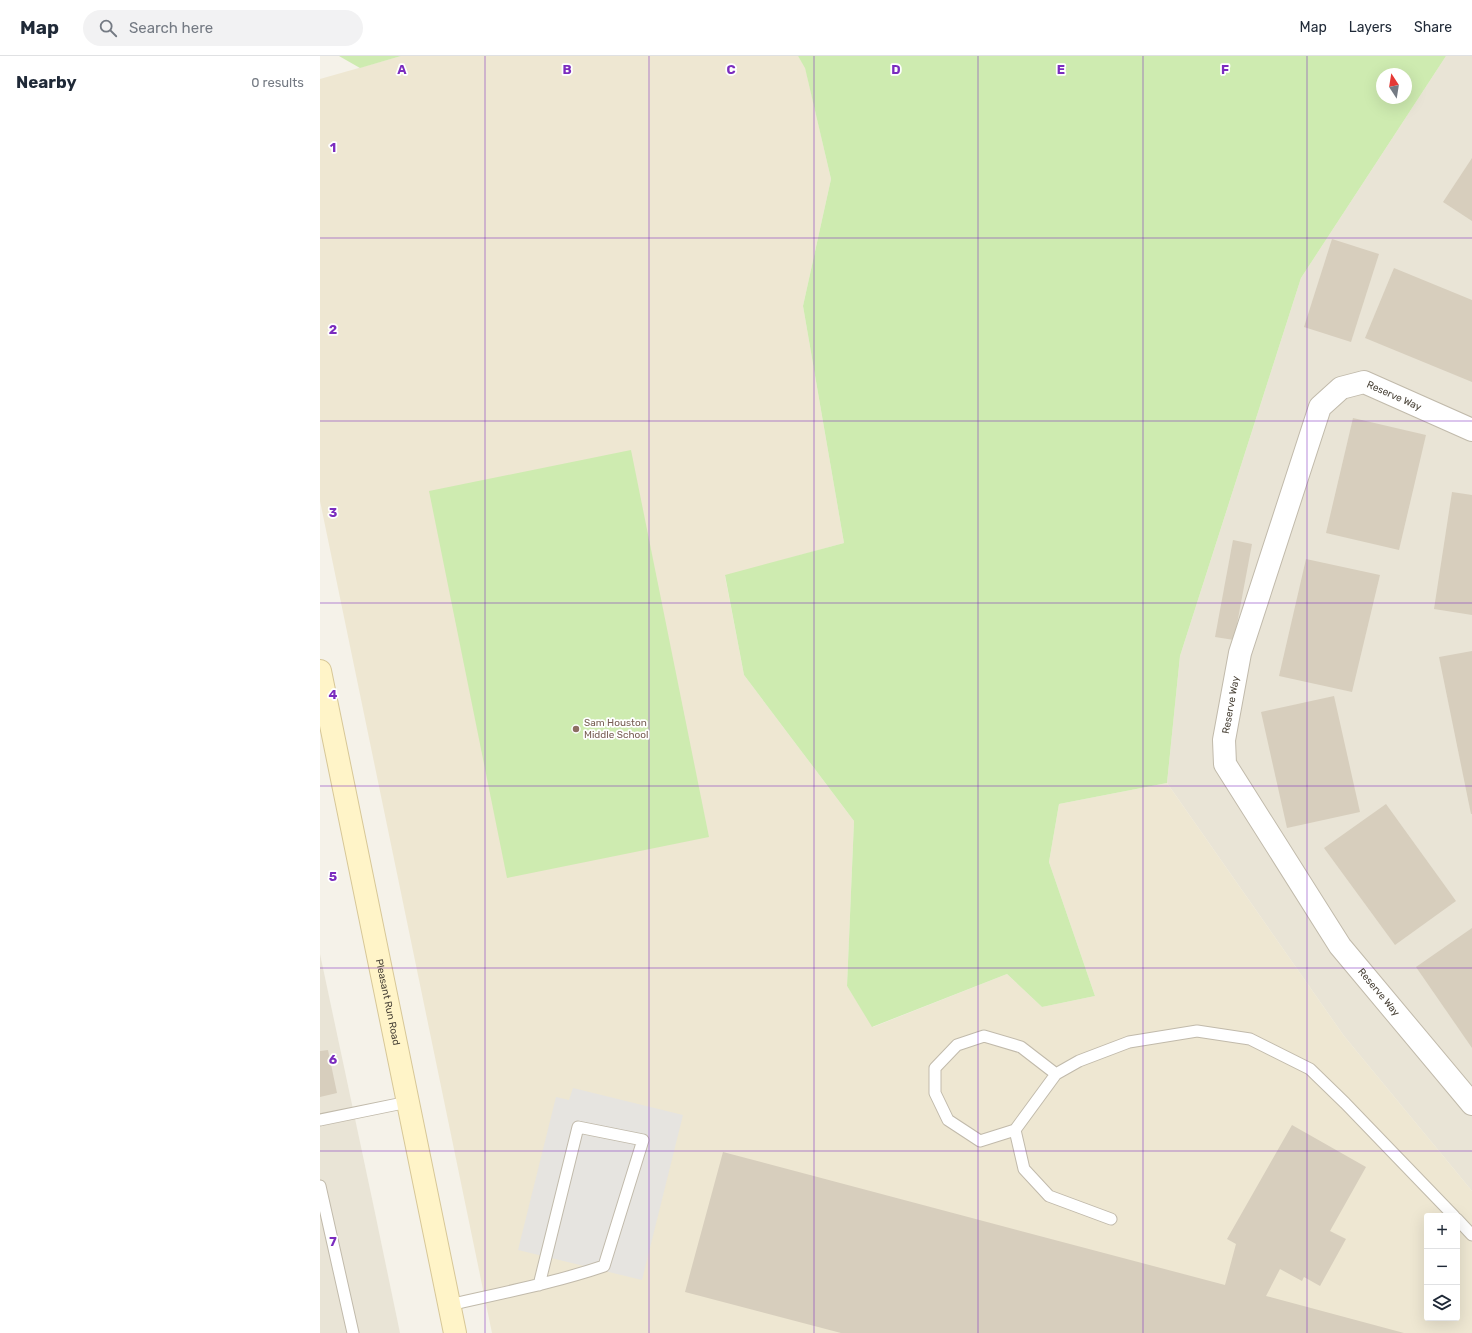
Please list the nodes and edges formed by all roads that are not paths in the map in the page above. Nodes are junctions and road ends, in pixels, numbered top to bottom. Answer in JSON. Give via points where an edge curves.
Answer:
{"nodes":[{"id":1,"x":1472,"y":430,"type":"edge"},
{"id":2,"x":320,"y":671,"type":"edge"},
{"id":3,"x":1056,"y":1074,"type":"junction"},
{"id":4,"x":408,"y":1102,"type":"junction"},
{"id":5,"x":1472,"y":1104,"type":"edge"},
{"id":6,"x":320,"y":1120,"type":"edge"},
{"id":7,"x":1015,"y":1130,"type":"junction"},
{"id":8,"x":320,"y":1186,"type":"edge"},
{"id":9,"x":1451,"y":1213,"type":"edge"},
{"id":10,"x":1111,"y":1219,"type":"dead end"},
{"id":11,"x":1460,"y":1222,"type":"edge"},
{"id":12,"x":1472,"y":1235,"type":"edge"},
{"id":13,"x":539,"y":1284,"type":"junction"},
{"id":14,"x":449,"y":1305,"type":"junction"},
{"id":15,"x":353,"y":1333,"type":"edge"},
{"id":16,"x":455,"y":1333,"type":"edge"}],
"edges":[{"from":1,"to":5,"type":"street","name":"Reserve Way","via":[[1364,382],[1341,388],[1320,407],[1240,653],[1224,740],[1225,764],[1340,946]]},
{"from":2,"to":4,"type":"street","name":"Pleasant Run Road"},
{"from":3,"to":7,"type":"lane"},
{"from":3,"to":7,"type":"lane","via":[[1021,1047],[984,1036],[957,1045],[935,1068],[934,1092],[948,1120],[980,1141]]},
{"from":3,"to":9,"type":"lane","via":[[1079,1060],[1129,1042],[1197,1031],[1250,1039],[1310,1069]]},
{"from":4,"to":6,"type":"lane"},
{"from":4,"to":14,"type":"street","name":"Pleasant Run Road"},
{"from":7,"to":10,"type":"lane","via":[[1024,1169],[1048,1196]]},
{"from":8,"to":15,"type":"lane"},
{"from":11,"to":12,"type":"lane"},
{"from":13,"to":13,"type":"lane","via":[[604,1266],[643,1140],[578,1127]]},
{"from":13,"to":14,"type":"lane"},
{"from":14,"to":16,"type":"street","name":"Pleasant Run Road"}]}
